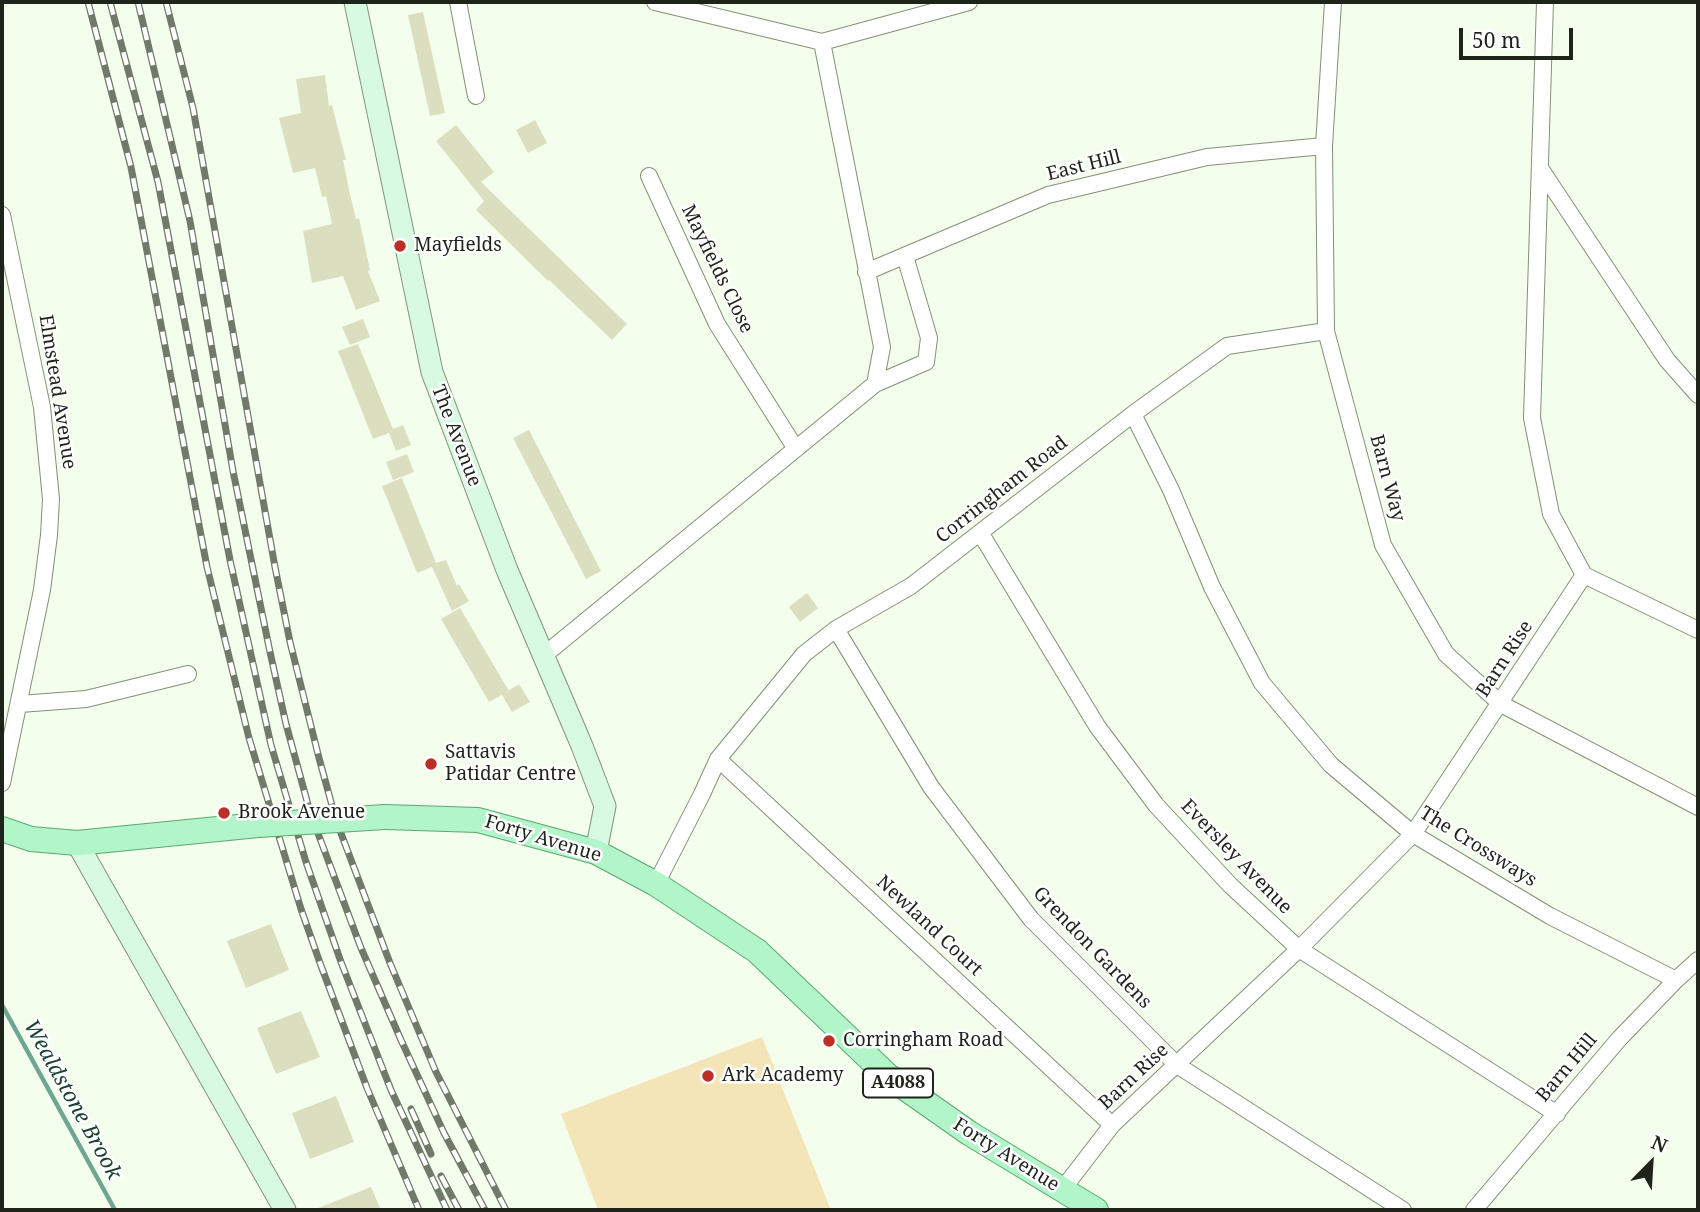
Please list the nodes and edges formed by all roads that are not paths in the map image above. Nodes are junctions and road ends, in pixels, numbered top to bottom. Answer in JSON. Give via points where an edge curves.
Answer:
{"nodes":[{"id":1,"x":355,"y":2,"type":"edge"},
{"id":2,"x":458,"y":2,"type":"edge"},
{"id":3,"x":655,"y":2,"type":"edge"},
{"id":4,"x":970,"y":2,"type":"edge"},
{"id":5,"x":1333,"y":2,"type":"edge"},
{"id":6,"x":1545,"y":2,"type":"edge"},
{"id":7,"x":822,"y":42,"type":"junction"},
{"id":8,"x":476,"y":96,"type":"dead end"},
{"id":9,"x":1324,"y":146,"type":"junction"},
{"id":10,"x":1540,"y":168,"type":"junction"},
{"id":11,"x":649,"y":176,"type":"dead end"},
{"id":12,"x":2,"y":215,"type":"edge"},
{"id":13,"x":905,"y":256,"type":"junction"},
{"id":14,"x":866,"y":272,"type":"junction"},
{"id":15,"x":1326,"y":331,"type":"junction"},
{"id":16,"x":875,"y":384,"type":"junction"},
{"id":17,"x":1698,"y":395,"type":"edge"},
{"id":18,"x":1133,"y":414,"type":"junction"},
{"id":19,"x":796,"y":449,"type":"junction"},
{"id":20,"x":981,"y":534,"type":"junction"},
{"id":21,"x":1584,"y":575,"type":"junction"},
{"id":22,"x":836,"y":629,"type":"junction"},
{"id":23,"x":1698,"y":630,"type":"edge"},
{"id":24,"x":543,"y":656,"type":"junction"},
{"id":25,"x":188,"y":674,"type":"dead end"},
{"id":26,"x":20,"y":704,"type":"junction"},
{"id":27,"x":1501,"y":704,"type":"junction"},
{"id":28,"x":718,"y":759,"type":"junction"},
{"id":29,"x":2,"y":783,"type":"edge"},
{"id":30,"x":1698,"y":807,"type":"edge"},
{"id":31,"x":2,"y":829,"type":"edge"},
{"id":32,"x":1413,"y":834,"type":"junction"},
{"id":33,"x":77,"y":843,"type":"junction"},
{"id":34,"x":596,"y":852,"type":"junction"},
{"id":35,"x":656,"y":884,"type":"junction"},
{"id":36,"x":1299,"y":949,"type":"junction"},
{"id":37,"x":1698,"y":960,"type":"edge"},
{"id":38,"x":1676,"y":980,"type":"junction"},
{"id":39,"x":1177,"y":1065,"type":"junction"},
{"id":40,"x":1557,"y":1114,"type":"junction"},
{"id":41,"x":1112,"y":1125,"type":"junction"},
{"id":42,"x":1062,"y":1190,"type":"junction"},
{"id":43,"x":285,"y":1210,"type":"edge"},
{"id":44,"x":1096,"y":1210,"type":"edge"},
{"id":45,"x":1403,"y":1210,"type":"edge"},
{"id":46,"x":1474,"y":1210,"type":"edge"}],
"edges":[{"from":1,"to":24,"type":"street","name":"The Avenue","via":[[432,372]]},
{"from":2,"to":8,"type":"street"},
{"from":3,"to":7,"type":"street"},
{"from":4,"to":7,"type":"street"},
{"from":5,"to":9,"type":"street","name":"Barn Way"},
{"from":6,"to":10,"type":"street"},
{"from":7,"to":14,"type":"street"},
{"from":9,"to":13,"type":"street","name":"East Hill","via":[[1207,157],[1048,195]]},
{"from":9,"to":15,"type":"street","name":"Barn Way"},
{"from":10,"to":17,"type":"street","via":[[1667,360]]},
{"from":10,"to":21,"type":"street","via":[[1532,418],[1551,514]]},
{"from":11,"to":19,"type":"street","name":"Mayfields Close","via":[[717,324]]},
{"from":12,"to":26,"type":"street","name":"Elmstead Avenue","via":[[42,407],[50,488],[48,548]]},
{"from":13,"to":14,"type":"street","name":"East Hill"},
{"from":13,"to":16,"type":"street","via":[[929,338],[926,362]]},
{"from":14,"to":16,"type":"street","via":[[881,347]]},
{"from":15,"to":18,"type":"street","name":"Corringham Road","via":[[1227,346]]},
{"from":15,"to":27,"type":"street","name":"Barn Way","via":[[1383,545],[1446,653]]},
{"from":16,"to":19,"type":"street"},
{"from":18,"to":20,"type":"street","name":"Corringham Road"},
{"from":18,"to":32,"type":"street","name":"The Crossways","via":[[1212,587],[1262,683],[1331,765]]},
{"from":19,"to":24,"type":"street"},
{"from":20,"to":22,"type":"street","name":"Corringham Road","via":[[911,586]]},
{"from":20,"to":36,"type":"street","name":"Eversley Avenue","via":[[1097,726],[1149,795],[1230,885]]},
{"from":21,"to":23,"type":"street"},
{"from":21,"to":27,"type":"street","name":"Barn Rise"},
{"from":22,"to":28,"type":"street","name":"Corringham Road","via":[[804,654]]},
{"from":22,"to":39,"type":"street","name":"Grendon Gardens","via":[[931,787],[1031,919]]},
{"from":24,"to":34,"type":"street","name":"The Avenue","via":[[605,806]]},
{"from":25,"to":26,"type":"street","via":[[86,699]]},
{"from":26,"to":29,"type":"street","name":"Elmstead Avenue"},
{"from":27,"to":30,"type":"street","name":"Barn Way"},
{"from":27,"to":32,"type":"street","name":"Barn Rise"},
{"from":28,"to":35,"type":"street","name":"Corringham Road"},
{"from":28,"to":41,"type":"street","name":"Newland Court"},
{"from":31,"to":33,"type":"main road","name":"Forty Avenue","number":"A4088","via":[[31,839]]},
{"from":32,"to":36,"type":"street","name":"Barn Rise"},
{"from":32,"to":38,"type":"street","name":"The Crossways","via":[[1550,916]]},
{"from":33,"to":34,"type":"main road","name":"Forty Avenue","number":"A4088","bridge":true,"via":[[385,817],[478,820]]},
{"from":33,"to":43,"type":"street"},
{"from":34,"to":35,"type":"main road","name":"Forty Avenue","number":"A4088"},
{"from":35,"to":42,"type":"main road","name":"Forty Avenue","number":"A4088","via":[[757,951],[888,1076]]},
{"from":36,"to":39,"type":"street","name":"Barn Rise"},
{"from":36,"to":40,"type":"street","name":"Eversley Avenue"},
{"from":37,"to":38,"type":"street","name":"Barn Hill"},
{"from":38,"to":40,"type":"street","name":"Barn Hill"},
{"from":39,"to":41,"type":"street","name":"Barn Rise"},
{"from":39,"to":45,"type":"street","name":"Grendon Gardens"},
{"from":40,"to":46,"type":"street","name":"Barn Hill"},
{"from":41,"to":42,"type":"street","name":"Barn Rise"},
{"from":42,"to":44,"type":"main road","name":"Forty Avenue","number":"A4088"}]}
